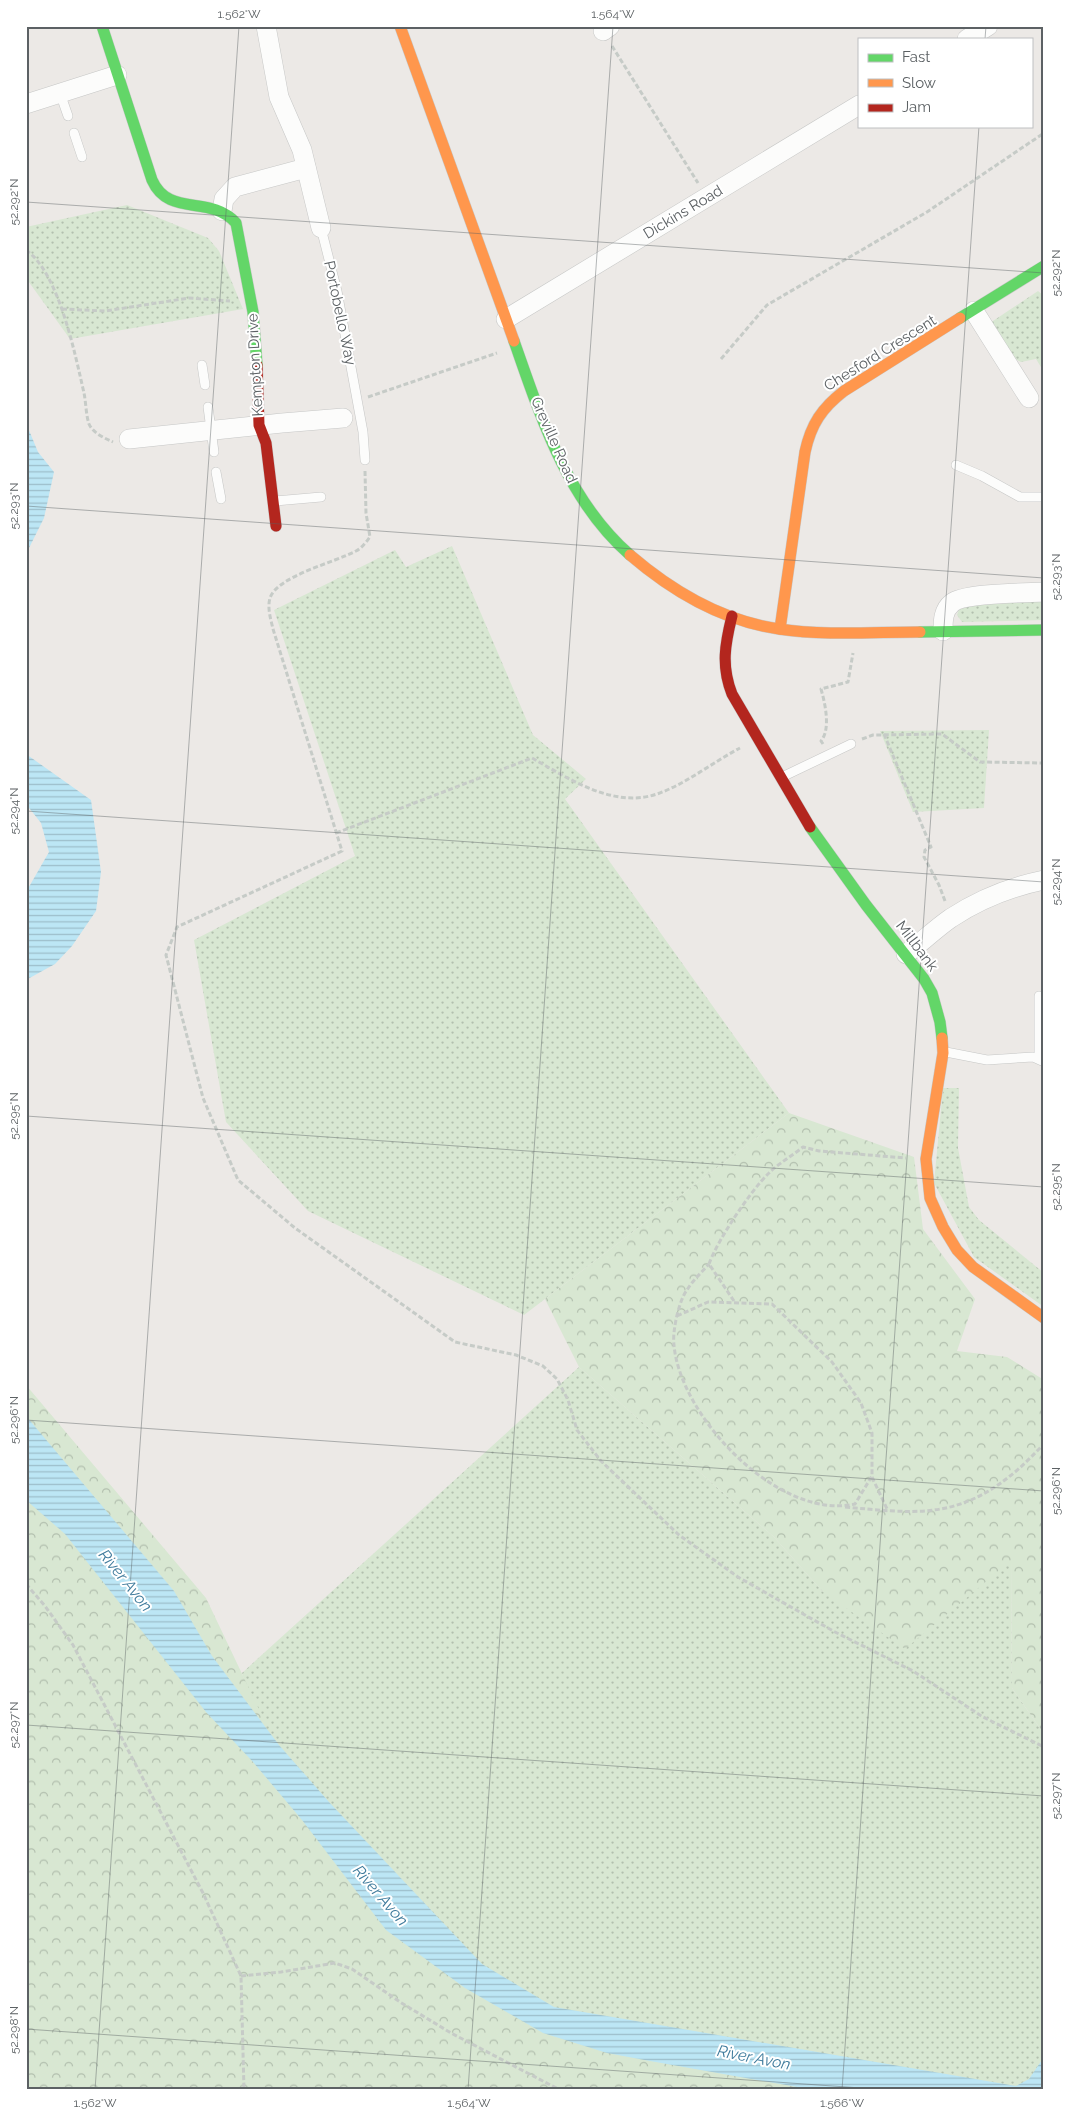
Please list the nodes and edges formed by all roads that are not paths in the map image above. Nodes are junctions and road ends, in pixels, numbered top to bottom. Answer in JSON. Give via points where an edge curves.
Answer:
{"nodes":[{"id":1,"x":102,"y":26,"type":"edge"},
{"id":2,"x":266,"y":26,"type":"edge"},
{"id":3,"x":400,"y":26,"type":"edge"},
{"id":4,"x":988,"y":26,"type":"edge"},
{"id":5,"x":969,"y":38,"type":"edge"},
{"id":6,"x":117,"y":75,"type":"junction"},
{"id":7,"x":60,"y":93,"type":"junction"},
{"id":8,"x":26,"y":104,"type":"edge"},
{"id":9,"x":858,"y":106,"type":"edge"},
{"id":10,"x":68,"y":116,"type":"dead end"},
{"id":11,"x":74,"y":133,"type":"dead end"},
{"id":12,"x":82,"y":157,"type":"dead end"},
{"id":13,"x":306,"y":168,"type":"junction"},
{"id":14,"x":222,"y":211,"type":"junction"},
{"id":15,"x":321,"y":228,"type":"joint"},
{"id":16,"x":1044,"y":266,"type":"edge"},
{"id":17,"x":974,"y":311,"type":"junction"},
{"id":18,"x":506,"y":319,"type":"junction"},
{"id":19,"x":202,"y":365,"type":"dead end"},
{"id":20,"x":205,"y":385,"type":"dead end"},
{"id":21,"x":1029,"y":398,"type":"dead end"},
{"id":22,"x":208,"y":407,"type":"dead end"},
{"id":23,"x":344,"y":418,"type":"dead end"},
{"id":24,"x":259,"y":426,"type":"junction"},
{"id":25,"x":211,"y":430,"type":"junction"},
{"id":26,"x":121,"y":440,"type":"road end"},
{"id":27,"x":214,"y":452,"type":"dead end"},
{"id":28,"x":365,"y":460,"type":"road end"},
{"id":29,"x":956,"y":464,"type":"dead end"},
{"id":30,"x":216,"y":472,"type":"dead end"},
{"id":31,"x":321,"y":496,"type":"dead end"},
{"id":32,"x":1044,"y":497,"type":"edge"},
{"id":33,"x":220,"y":499,"type":"dead end"},
{"id":34,"x":274,"y":502,"type":"junction"},
{"id":35,"x":276,"y":526,"type":"dead end"},
{"id":36,"x":1044,"y":592,"type":"edge"},
{"id":37,"x":732,"y":616,"type":"junction"},
{"id":38,"x":780,"y":629,"type":"junction"},
{"id":39,"x":1044,"y":630,"type":"edge"},
{"id":40,"x":943,"y":631,"type":"junction"},
{"id":41,"x":851,"y":744,"type":"dead end"},
{"id":42,"x":780,"y":778,"type":"junction"},
{"id":43,"x":1044,"y":880,"type":"edge"},
{"id":44,"x":906,"y":954,"type":"junction"},
{"id":45,"x":1039,"y":996,"type":"dead end"},
{"id":46,"x":943,"y":1052,"type":"junction"},
{"id":47,"x":1041,"y":1060,"type":"edge"},
{"id":48,"x":1044,"y":1318,"type":"edge"}],
"edges":[{"from":1,"to":6,"type":"street"},
{"from":2,"to":13,"type":"street","name":"Portobello Way","via":[[279,97],[300,142]]},
{"from":3,"to":18,"type":"street","name":"Greville Road"},
{"from":4,"to":5,"type":"street"},
{"from":6,"to":7,"type":"street"},
{"from":6,"to":14,"type":"street","via":[[152,180],[160,193],[172,200]]},
{"from":7,"to":8,"type":"street"},
{"from":7,"to":10,"type":"lane"},
{"from":9,"to":18,"type":"street","name":"Dickins Road"},
{"from":11,"to":12,"type":"lane"},
{"from":13,"to":14,"type":"street","via":[[235,188],[224,199]]},
{"from":13,"to":15,"type":"street","name":"Portobello Way"},
{"from":14,"to":24,"type":"street","name":"Kempton Drive","via":[[236,224],[251,301],[258,364]]},
{"from":15,"to":28,"type":"lane","name":"Portobello Way","via":[[337,291],[363,432]]},
{"from":16,"to":17,"type":"street","name":"Chesford Crescent"},
{"from":17,"to":21,"type":"street"},
{"from":17,"to":38,"type":"street","name":"Chesford Crescent","via":[[844,392],[817,415],[805,452]]},
{"from":18,"to":37,"type":"street","name":"Greville Road","via":[[560,459],[595,518],[629,555],[650,572],[700,602]]},
{"from":19,"to":20,"type":"lane"},
{"from":22,"to":25,"type":"lane"},
{"from":23,"to":24,"type":"street"},
{"from":24,"to":25,"type":"street"},
{"from":24,"to":34,"type":"street","name":"Kempton Drive","via":[[266,443]]},
{"from":25,"to":26,"type":"street"},
{"from":25,"to":27,"type":"lane"},
{"from":29,"to":32,"type":"lane","via":[[1020,497]]},
{"from":30,"to":33,"type":"lane"},
{"from":31,"to":34,"type":"lane"},
{"from":34,"to":35,"type":"street","name":"Kempton Drive"},
{"from":36,"to":40,"type":"street","via":[[960,598],[948,606]]},
{"from":37,"to":38,"type":"street","name":"Greville Road"},
{"from":37,"to":42,"type":"street","name":"Millbank","via":[[723,654],[724,673],[732,694]]},
{"from":38,"to":40,"type":"street","name":"Greville Road","via":[[812,633]]},
{"from":39,"to":40,"type":"street","name":"Greville Road"},
{"from":41,"to":42,"type":"lane"},
{"from":42,"to":44,"type":"street","name":"Millbank","via":[[826,852]]},
{"from":43,"to":44,"type":"street","via":[[1009,888],[982,900],[951,918]]},
{"from":44,"to":46,"type":"street","name":"Millbank","via":[[932,993],[940,1022]]},
{"from":45,"to":47,"type":"lane"},
{"from":46,"to":47,"type":"lane","via":[[987,1060],[1025,1057]]},
{"from":46,"to":48,"type":"street","name":"Millbank","via":[[926,1159],[930,1198],[951,1241],[973,1267]]}]}
